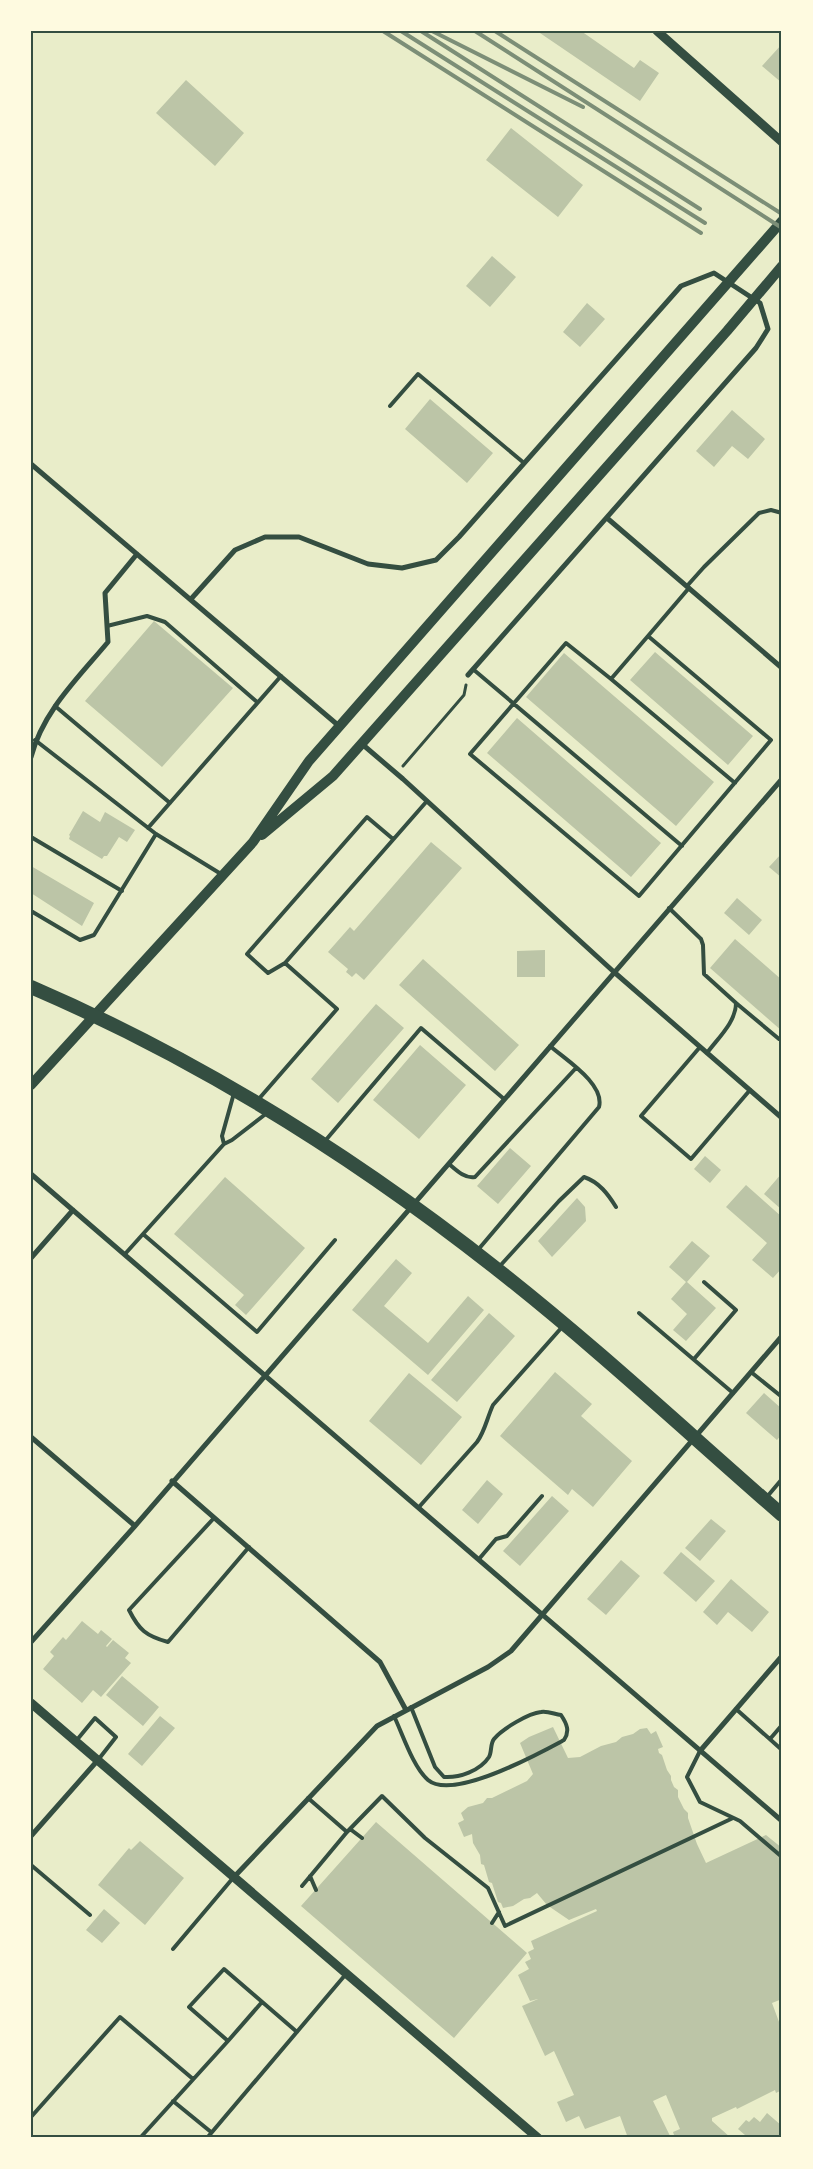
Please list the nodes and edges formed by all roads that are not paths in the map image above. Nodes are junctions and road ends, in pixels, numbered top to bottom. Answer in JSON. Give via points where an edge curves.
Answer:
{"nodes":[{"id":1,"x":657,"y":31,"type":"edge"},
{"id":2,"x":782,"y":142,"type":"edge"},
{"id":3,"x":782,"y":221,"type":"edge"},
{"id":4,"x":782,"y":266,"type":"edge"},
{"id":5,"x":390,"y":406,"type":"dead end"},
{"id":6,"x":524,"y":463,"type":"junction"},
{"id":7,"x":31,"y":464,"type":"edge"},
{"id":8,"x":782,"y":514,"type":"edge"},
{"id":9,"x":607,"y":518,"type":"junction"},
{"id":10,"x":137,"y":554,"type":"junction"},
{"id":11,"x":688,"y":587,"type":"junction"},
{"id":12,"x":191,"y":599,"type":"junction"},
{"id":13,"x":107,"y":626,"type":"junction"},
{"id":14,"x":648,"y":636,"type":"junction"},
{"id":15,"x":782,"y":668,"type":"edge"},
{"id":16,"x":474,"y":670,"type":"junction"},
{"id":17,"x":468,"y":675,"type":"road end"},
{"id":18,"x":281,"y":676,"type":"junction"},
{"id":19,"x":611,"y":679,"type":"junction"},
{"id":20,"x":257,"y":702,"type":"junction"},
{"id":21,"x":513,"y":703,"type":"junction"},
{"id":22,"x":54,"y":705,"type":"junction"},
{"id":23,"x":339,"y":726,"type":"junction"},
{"id":24,"x":36,"y":740,"type":"junction"},
{"id":25,"x":362,"y":744,"type":"junction"},
{"id":26,"x":31,"y":757,"type":"edge"},
{"id":27,"x":782,"y":779,"type":"edge"},
{"id":28,"x":735,"y":783,"type":"junction"},
{"id":29,"x":427,"y":801,"type":"junction"},
{"id":30,"x":170,"y":803,"type":"junction"},
{"id":31,"x":148,"y":828,"type":"junction"},
{"id":32,"x":156,"y":834,"type":"junction"},
{"id":33,"x":31,"y":837,"type":"edge"},
{"id":34,"x":392,"y":839,"type":"junction"},
{"id":35,"x":253,"y":842,"type":"junction"},
{"id":36,"x":682,"y":846,"type":"junction"},
{"id":37,"x":223,"y":875,"type":"junction"},
{"id":38,"x":122,"y":891,"type":"junction"},
{"id":39,"x":669,"y":908,"type":"junction"},
{"id":40,"x":31,"y":911,"type":"edge"},
{"id":41,"x":284,"y":963,"type":"junction"},
{"id":42,"x":614,"y":972,"type":"junction"},
{"id":43,"x":31,"y":987,"type":"edge"},
{"id":44,"x":736,"y":1004,"type":"junction"},
{"id":45,"x":97,"y":1015,"type":"junction"},
{"id":46,"x":779,"y":1039,"type":"dead end"},
{"id":47,"x":550,"y":1046,"type":"junction"},
{"id":48,"x":700,"y":1047,"type":"junction"},
{"id":49,"x":707,"y":1053,"type":"junction"},
{"id":50,"x":576,"y":1068,"type":"junction"},
{"id":51,"x":31,"y":1085,"type":"edge"},
{"id":52,"x":750,"y":1090,"type":"junction"},
{"id":53,"x":235,"y":1091,"type":"junction"},
{"id":54,"x":504,"y":1100,"type":"junction"},
{"id":55,"x":256,"y":1103,"type":"junction"},
{"id":56,"x":270,"y":1112,"type":"junction"},
{"id":57,"x":782,"y":1118,"type":"edge"},
{"id":58,"x":224,"y":1144,"type":"junction"},
{"id":59,"x":322,"y":1145,"type":"junction"},
{"id":60,"x":448,"y":1164,"type":"junction"},
{"id":61,"x":31,"y":1174,"type":"edge"},
{"id":62,"x":412,"y":1206,"type":"junction"},
{"id":63,"x":616,"y":1207,"type":"dead end"},
{"id":64,"x":73,"y":1210,"type":"junction"},
{"id":65,"x":143,"y":1234,"type":"junction"},
{"id":66,"x":335,"y":1240,"type":"dead end"},
{"id":67,"x":475,"y":1253,"type":"junction"},
{"id":68,"x":125,"y":1254,"type":"junction"},
{"id":69,"x":31,"y":1258,"type":"edge"},
{"id":70,"x":497,"y":1269,"type":"junction"},
{"id":71,"x":704,"y":1282,"type":"dead end"},
{"id":72,"x":639,"y":1313,"type":"dead end"},
{"id":73,"x":564,"y":1324,"type":"junction"},
{"id":74,"x":782,"y":1336,"type":"edge"},
{"id":75,"x":694,"y":1360,"type":"junction"},
{"id":76,"x":751,"y":1372,"type":"junction"},
{"id":77,"x":266,"y":1374,"type":"junction"},
{"id":78,"x":733,"y":1393,"type":"junction"},
{"id":79,"x":782,"y":1397,"type":"edge"},
{"id":80,"x":31,"y":1437,"type":"edge"},
{"id":81,"x":695,"y":1438,"type":"junction"},
{"id":82,"x":782,"y":1479,"type":"edge"},
{"id":83,"x":172,"y":1481,"type":"junction"},
{"id":84,"x":542,"y":1496,"type":"dead end"},
{"id":85,"x":765,"y":1500,"type":"junction"},
{"id":86,"x":419,"y":1507,"type":"junction"},
{"id":87,"x":782,"y":1515,"type":"edge"},
{"id":88,"x":214,"y":1518,"type":"junction"},
{"id":89,"x":135,"y":1526,"type":"junction"},
{"id":90,"x":248,"y":1547,"type":"junction"},
{"id":91,"x":479,"y":1559,"type":"junction"},
{"id":92,"x":543,"y":1614,"type":"junction"},
{"id":93,"x":31,"y":1642,"type":"edge"},
{"id":94,"x":782,"y":1656,"type":"edge"},
{"id":95,"x":31,"y":1703,"type":"edge"},
{"id":96,"x":409,"y":1709,"type":"junction"},
{"id":97,"x":736,"y":1709,"type":"junction"},
{"id":98,"x":394,"y":1716,"type":"junction"},
{"id":99,"x":782,"y":1725,"type":"edge"},
{"id":100,"x":770,"y":1739,"type":"junction"},
{"id":101,"x":76,"y":1741,"type":"junction"},
{"id":102,"x":782,"y":1750,"type":"edge"},
{"id":103,"x":700,"y":1751,"type":"junction"},
{"id":104,"x":98,"y":1760,"type":"junction"},
{"id":105,"x":308,"y":1798,"type":"junction"},
{"id":106,"x":733,"y":1818,"type":"junction"},
{"id":107,"x":782,"y":1821,"type":"edge"},
{"id":108,"x":349,"y":1830,"type":"junction"},
{"id":109,"x":31,"y":1836,"type":"edge"},
{"id":110,"x":362,"y":1838,"type":"dead end"},
{"id":111,"x":782,"y":1857,"type":"edge"},
{"id":112,"x":31,"y":1865,"type":"edge"},
{"id":113,"x":310,"y":1876,"type":"junction"},
{"id":114,"x":234,"y":1878,"type":"junction"},
{"id":115,"x":302,"y":1886,"type":"dead end"},
{"id":116,"x":316,"y":1890,"type":"dead end"},
{"id":117,"x":499,"y":1912,"type":"junction"},
{"id":118,"x":90,"y":1915,"type":"dead end"},
{"id":119,"x":492,"y":1923,"type":"dead end"},
{"id":120,"x":173,"y":1949,"type":"dead end"},
{"id":121,"x":346,"y":1974,"type":"junction"},
{"id":122,"x":262,"y":2002,"type":"junction"},
{"id":123,"x":297,"y":2032,"type":"junction"},
{"id":124,"x":228,"y":2041,"type":"junction"},
{"id":125,"x":193,"y":2079,"type":"junction"},
{"id":126,"x":173,"y":2101,"type":"junction"},
{"id":127,"x":31,"y":2117,"type":"edge"},
{"id":128,"x":211,"y":2132,"type":"junction"},
{"id":129,"x":140,"y":2138,"type":"edge"},
{"id":130,"x":207,"y":2138,"type":"edge"},
{"id":131,"x":538,"y":2138,"type":"edge"}],
"edges":[{"from":1,"to":2,"type":"street"},
{"from":3,"to":23,"type":"main road"},
{"from":4,"to":25,"type":"main road"},
{"from":5,"to":6,"type":"lane","via":[[418,374]]},
{"from":6,"to":9,"type":"street","via":[[681,286],[714,273],[760,303],[768,329],[756,348]]},
{"from":6,"to":12,"type":"street","via":[[436,560],[402,568],[368,564],[299,537],[265,537],[235,550]]},
{"from":7,"to":10,"type":"street"},
{"from":8,"to":11,"type":"lane","via":[[771,510],[759,513]]},
{"from":9,"to":11,"type":"street"},
{"from":9,"to":16,"type":"street"},
{"from":10,"to":12,"type":"street"},
{"from":10,"to":13,"type":"street","via":[[105,593]]},
{"from":11,"to":14,"type":"lane"},
{"from":11,"to":15,"type":"street"},
{"from":12,"to":18,"type":"street"},
{"from":13,"to":20,"type":"lane","via":[[147,616],[165,622]]},
{"from":13,"to":22,"type":"street","via":[[108,642]]},
{"from":14,"to":19,"type":"lane"},
{"from":14,"to":28,"type":"lane","via":[[771,740]]},
{"from":16,"to":17,"type":"street"},
{"from":16,"to":21,"type":"lane"},
{"from":18,"to":20,"type":"lane"},
{"from":18,"to":23,"type":"street"},
{"from":19,"to":21,"type":"lane","via":[[566,643]]},
{"from":19,"to":28,"type":"lane"},
{"from":20,"to":30,"type":"lane"},
{"from":21,"to":36,"type":"lane"},
{"from":21,"to":36,"type":"lane","via":[[470,754],[639,896]]},
{"from":22,"to":24,"type":"street"},
{"from":22,"to":30,"type":"lane"},
{"from":23,"to":35,"type":"main road","via":[[309,761]]},
{"from":24,"to":26,"type":"street"},
{"from":24,"to":31,"type":"lane"},
{"from":25,"to":29,"type":"street"},
{"from":25,"to":35,"type":"main road","via":[[333,776]]},
{"from":27,"to":39,"type":"street"},
{"from":28,"to":36,"type":"lane"},
{"from":29,"to":34,"type":"lane"},
{"from":29,"to":42,"type":"street"},
{"from":30,"to":31,"type":"lane"},
{"from":31,"to":32,"type":"lane"},
{"from":32,"to":37,"type":"lane"},
{"from":32,"to":38,"type":"lane"},
{"from":33,"to":38,"type":"lane"},
{"from":34,"to":41,"type":"lane"},
{"from":34,"to":41,"type":"lane","via":[[367,817],[247,954],[268,972]]},
{"from":35,"to":37,"type":"main road"},
{"from":37,"to":45,"type":"main road"},
{"from":38,"to":40,"type":"lane","via":[[94,935],[80,940]]},
{"from":39,"to":42,"type":"street"},
{"from":39,"to":44,"type":"lane","via":[[701,939],[704,974]]},
{"from":41,"to":55,"type":"lane","via":[[338,1009]]},
{"from":42,"to":47,"type":"street"},
{"from":42,"to":48,"type":"street"},
{"from":43,"to":45,"type":"highway"},
{"from":44,"to":46,"type":"lane"},
{"from":44,"to":49,"type":"lane","via":[[732,1020]]},
{"from":45,"to":51,"type":"main road"},
{"from":45,"to":53,"type":"highway"},
{"from":47,"to":50,"type":"lane"},
{"from":47,"to":54,"type":"street"},
{"from":48,"to":49,"type":"street"},
{"from":48,"to":52,"type":"lane","via":[[640,1116],[691,1159]]},
{"from":49,"to":52,"type":"street"},
{"from":50,"to":60,"type":"lane","via":[[475,1177],[470,1178]]},
{"from":50,"to":67,"type":"lane","via":[[599,1092],[599,1107]]},
{"from":52,"to":57,"type":"street"},
{"from":53,"to":55,"type":"highway"},
{"from":53,"to":58,"type":"lane","via":[[222,1136]]},
{"from":54,"to":59,"type":"lane","via":[[421,1028]]},
{"from":54,"to":60,"type":"street"},
{"from":55,"to":56,"type":"highway"},
{"from":56,"to":58,"type":"lane"},
{"from":56,"to":59,"type":"highway"},
{"from":58,"to":65,"type":"lane"},
{"from":59,"to":62,"type":"highway"},
{"from":60,"to":62,"type":"street"},
{"from":61,"to":64,"type":"street"},
{"from":62,"to":67,"type":"highway"},
{"from":62,"to":77,"type":"street"},
{"from":63,"to":70,"type":"lane","via":[[593,1180],[584,1176]]},
{"from":64,"to":68,"type":"street"},
{"from":64,"to":69,"type":"street"},
{"from":65,"to":66,"type":"lane","via":[[257,1332]]},
{"from":65,"to":68,"type":"lane"},
{"from":67,"to":70,"type":"highway"},
{"from":68,"to":77,"type":"street"},
{"from":70,"to":73,"type":"highway"},
{"from":71,"to":75,"type":"lane","via":[[736,1310]]},
{"from":72,"to":75,"type":"lane"},
{"from":73,"to":81,"type":"highway"},
{"from":73,"to":86,"type":"lane","via":[[493,1405],[485,1431]]},
{"from":74,"to":76,"type":"street"},
{"from":75,"to":78,"type":"lane"},
{"from":76,"to":78,"type":"street"},
{"from":76,"to":79,"type":"lane"},
{"from":77,"to":83,"type":"street"},
{"from":77,"to":86,"type":"street"},
{"from":78,"to":81,"type":"street"},
{"from":80,"to":89,"type":"street"},
{"from":81,"to":85,"type":"highway"},
{"from":81,"to":92,"type":"street"},
{"from":82,"to":85,"type":"lane"},
{"from":83,"to":88,"type":"street"},
{"from":83,"to":89,"type":"street"},
{"from":84,"to":91,"type":"lane","via":[[507,1536],[496,1539]]},
{"from":85,"to":87,"type":"highway"},
{"from":86,"to":91,"type":"street"},
{"from":88,"to":90,"type":"street"},
{"from":88,"to":90,"type":"lane","via":[[130,1610],[137,1627],[168,1642]]},
{"from":89,"to":93,"type":"street"},
{"from":90,"to":96,"type":"street","via":[[380,1662]]},
{"from":91,"to":92,"type":"street"},
{"from":92,"to":96,"type":"street","via":[[500,1660]]},
{"from":92,"to":103,"type":"street"},
{"from":94,"to":97,"type":"street"},
{"from":95,"to":101,"type":"street"},
{"from":96,"to":98,"type":"street"},
{"from":96,"to":98,"type":"lane","via":[[435,1767],[444,1777],[455,1778],[480,1765],[489,1757],[492,1741],[500,1732],[531,1715],[541,1712],[560,1715],[567,1724],[568,1735],[511,1768],[457,1785],[441,1785],[430,1782],[420,1772]]},
{"from":97,"to":100,"type":"lane"},
{"from":97,"to":103,"type":"street"},
{"from":98,"to":105,"type":"street","via":[[377,1726]]},
{"from":99,"to":100,"type":"lane"},
{"from":100,"to":102,"type":"lane"},
{"from":101,"to":104,"type":"street"},
{"from":101,"to":104,"type":"lane","via":[[95,1718],[109,1730],[116,1737]]},
{"from":103,"to":106,"type":"lane","via":[[687,1777],[700,1802]]},
{"from":103,"to":107,"type":"street"},
{"from":104,"to":109,"type":"street"},
{"from":104,"to":114,"type":"street"},
{"from":105,"to":108,"type":"lane"},
{"from":105,"to":114,"type":"street"},
{"from":106,"to":111,"type":"lane"},
{"from":106,"to":117,"type":"lane","via":[[505,1926]]},
{"from":108,"to":110,"type":"lane"},
{"from":108,"to":113,"type":"lane"},
{"from":108,"to":117,"type":"lane","via":[[382,1796],[424,1838],[488,1888]]},
{"from":112,"to":118,"type":"lane"},
{"from":113,"to":115,"type":"lane"},
{"from":113,"to":116,"type":"lane"},
{"from":114,"to":120,"type":"lane"},
{"from":114,"to":121,"type":"street"},
{"from":117,"to":119,"type":"lane"},
{"from":121,"to":123,"type":"lane"},
{"from":121,"to":131,"type":"street"},
{"from":122,"to":123,"type":"lane"},
{"from":122,"to":124,"type":"lane"},
{"from":122,"to":124,"type":"lane","via":[[224,1969],[189,2007]]},
{"from":123,"to":128,"type":"lane"},
{"from":124,"to":125,"type":"lane"},
{"from":125,"to":126,"type":"lane"},
{"from":125,"to":127,"type":"lane","via":[[120,2018]]},
{"from":126,"to":128,"type":"lane"},
{"from":126,"to":129,"type":"lane"},
{"from":128,"to":130,"type":"lane"}]}
